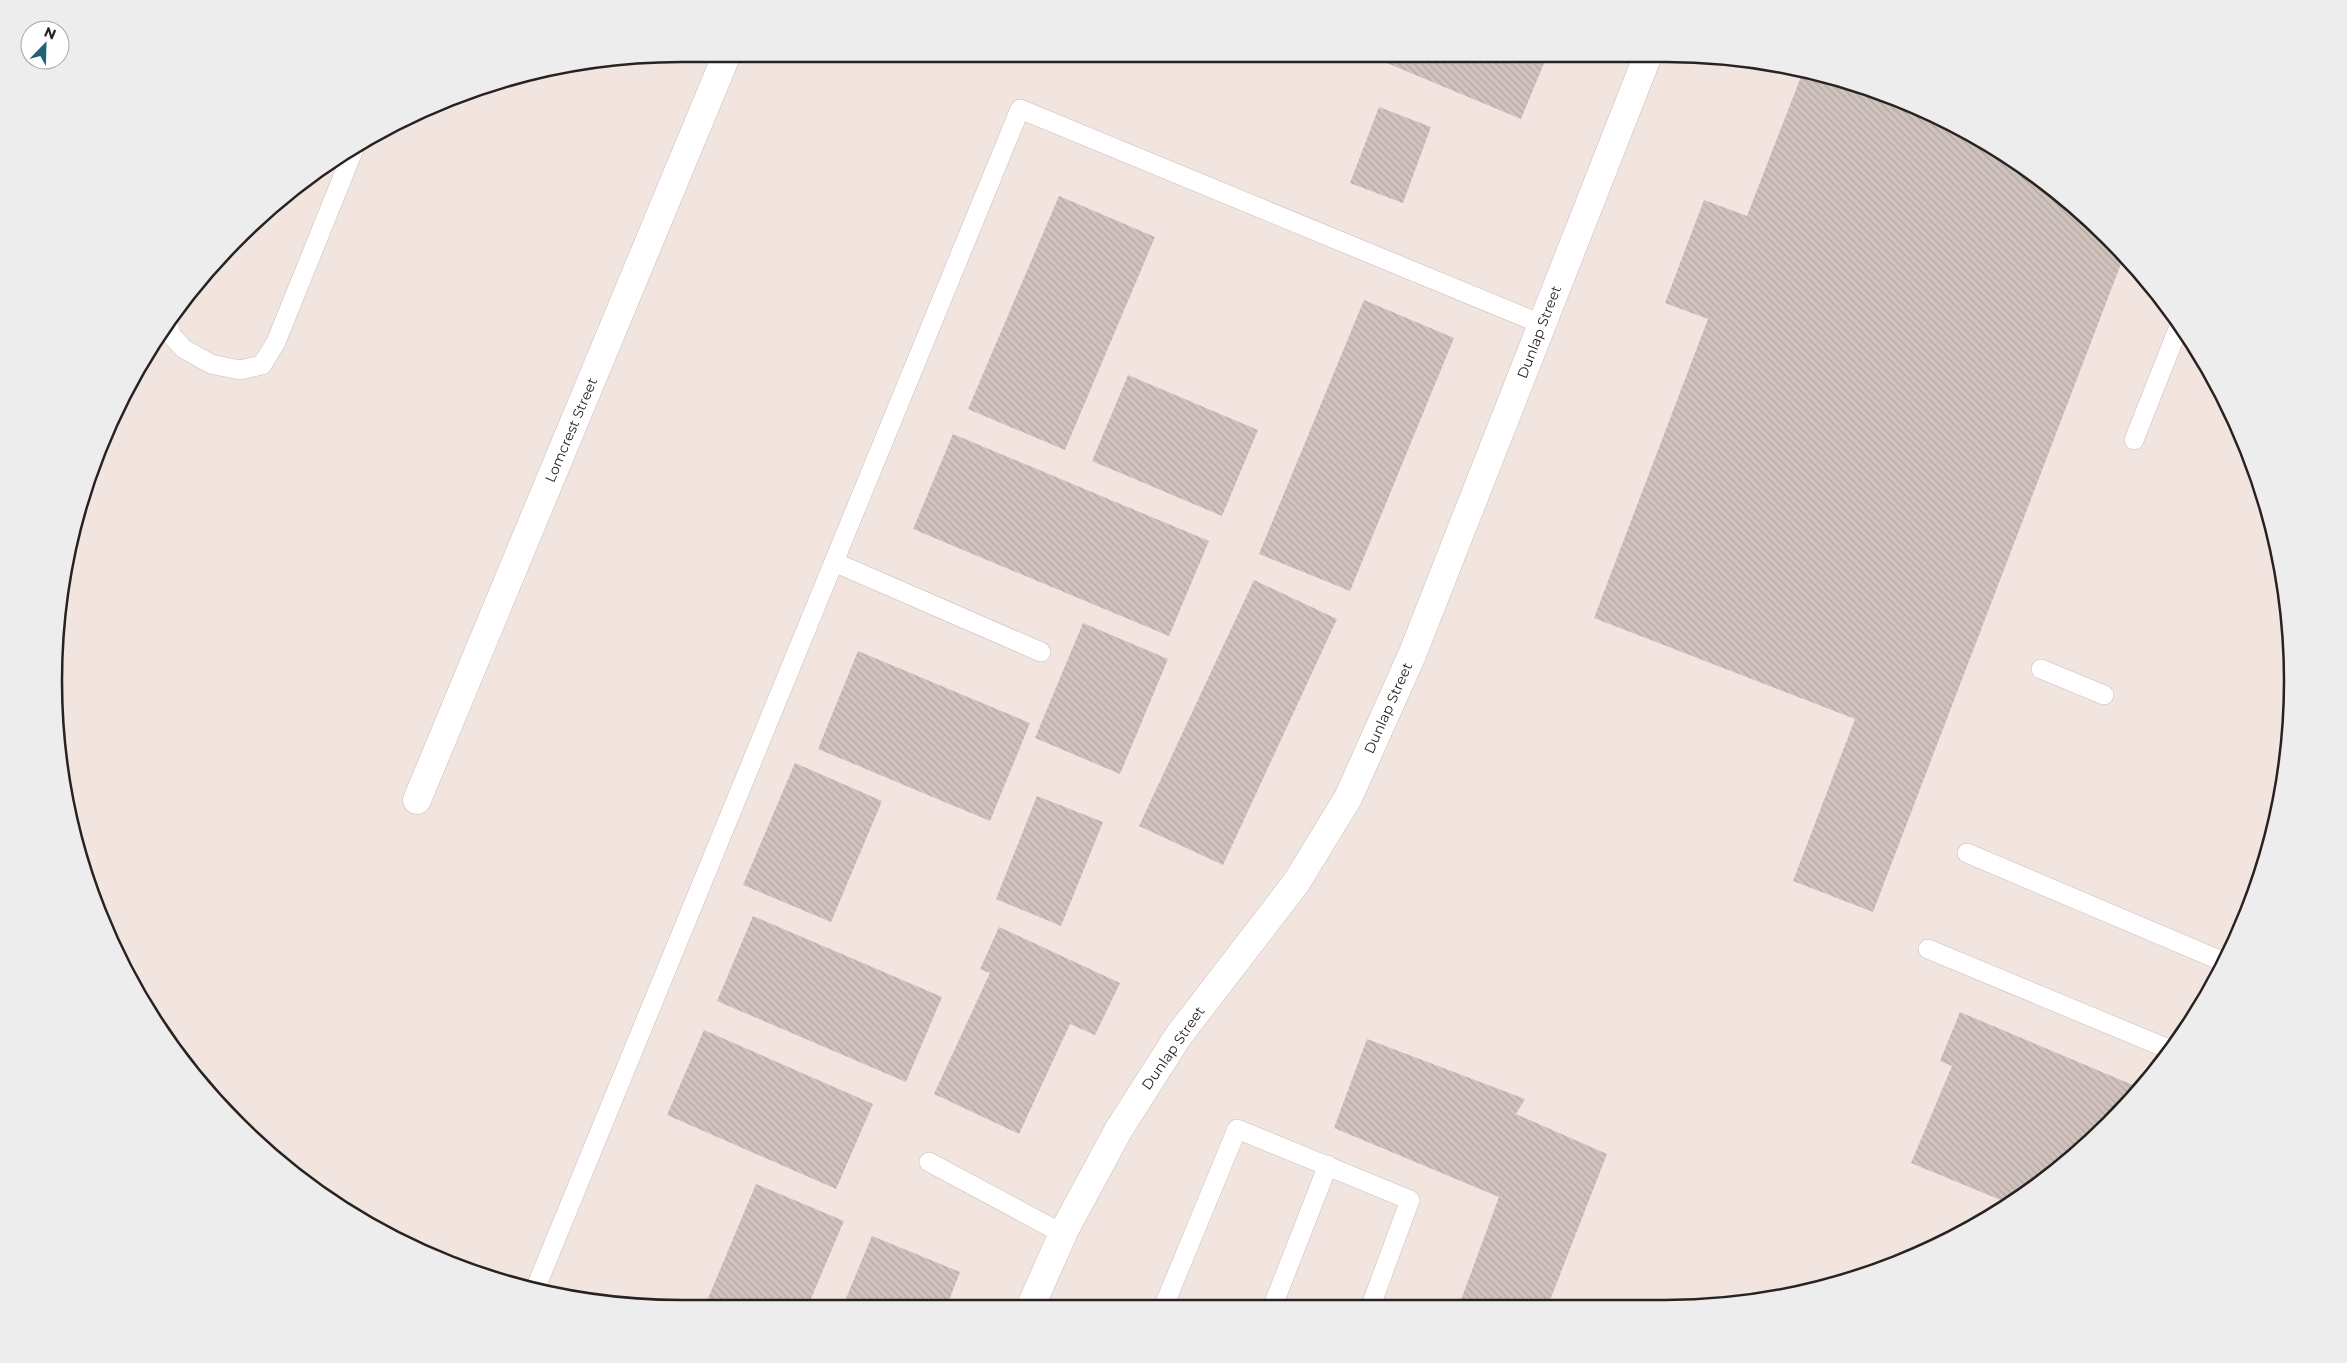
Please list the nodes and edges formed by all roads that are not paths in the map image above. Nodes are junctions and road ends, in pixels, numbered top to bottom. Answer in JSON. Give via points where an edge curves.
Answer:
{"nodes":[{"id":1,"x":723,"y":62,"type":"edge"},
{"id":2,"x":1645,"y":62,"type":"edge"},
{"id":3,"x":350,"y":159,"type":"edge"},
{"id":4,"x":1541,"y":324,"type":"junction"},
{"id":5,"x":171,"y":333,"type":"edge"},
{"id":6,"x":2176,"y":333,"type":"edge"},
{"id":7,"x":2134,"y":440,"type":"dead end"},
{"id":8,"x":834,"y":562,"type":"junction"},
{"id":9,"x":1041,"y":652,"type":"dead end"},
{"id":10,"x":2041,"y":670,"type":"dead end"},
{"id":11,"x":2104,"y":695,"type":"dead end"},
{"id":12,"x":417,"y":800,"type":"dead end"},
{"id":13,"x":1967,"y":853,"type":"dead end"},
{"id":14,"x":1928,"y":949,"type":"dead end"},
{"id":15,"x":2219,"y":960,"type":"edge"},
{"id":16,"x":2164,"y":1047,"type":"edge"},
{"id":17,"x":929,"y":1162,"type":"dead end"},
{"id":18,"x":1328,"y":1165,"type":"junction"},
{"id":19,"x":1063,"y":1234,"type":"junction"},
{"id":20,"x":538,"y":1283,"type":"edge"},
{"id":21,"x":1034,"y":1300,"type":"edge"},
{"id":22,"x":1166,"y":1300,"type":"edge"},
{"id":23,"x":1275,"y":1300,"type":"edge"},
{"id":24,"x":1373,"y":1300,"type":"edge"}],
"edges":[{"from":1,"to":12,"type":"street","name":"Lomcrest Street"},
{"from":2,"to":4,"type":"street","name":"Dunlap Street"},
{"from":3,"to":5,"type":"lane","via":[[276,342],[262,364],[240,370],[211,364],[184,349]]},
{"from":4,"to":8,"type":"lane","via":[[1020,109]]},
{"from":4,"to":19,"type":"street","name":"Dunlap Street","via":[[1412,655],[1348,798],[1296,883],[1179,1035],[1119,1129]]},
{"from":6,"to":7,"type":"lane"},
{"from":8,"to":9,"type":"lane"},
{"from":8,"to":20,"type":"lane"},
{"from":10,"to":11,"type":"lane"},
{"from":13,"to":15,"type":"lane"},
{"from":14,"to":16,"type":"lane"},
{"from":17,"to":19,"type":"lane"},
{"from":18,"to":22,"type":"lane","via":[[1237,1129]]},
{"from":18,"to":23,"type":"lane"},
{"from":18,"to":24,"type":"lane","via":[[1410,1200]]},
{"from":19,"to":21,"type":"street","name":"Dunlap Street"}]}
